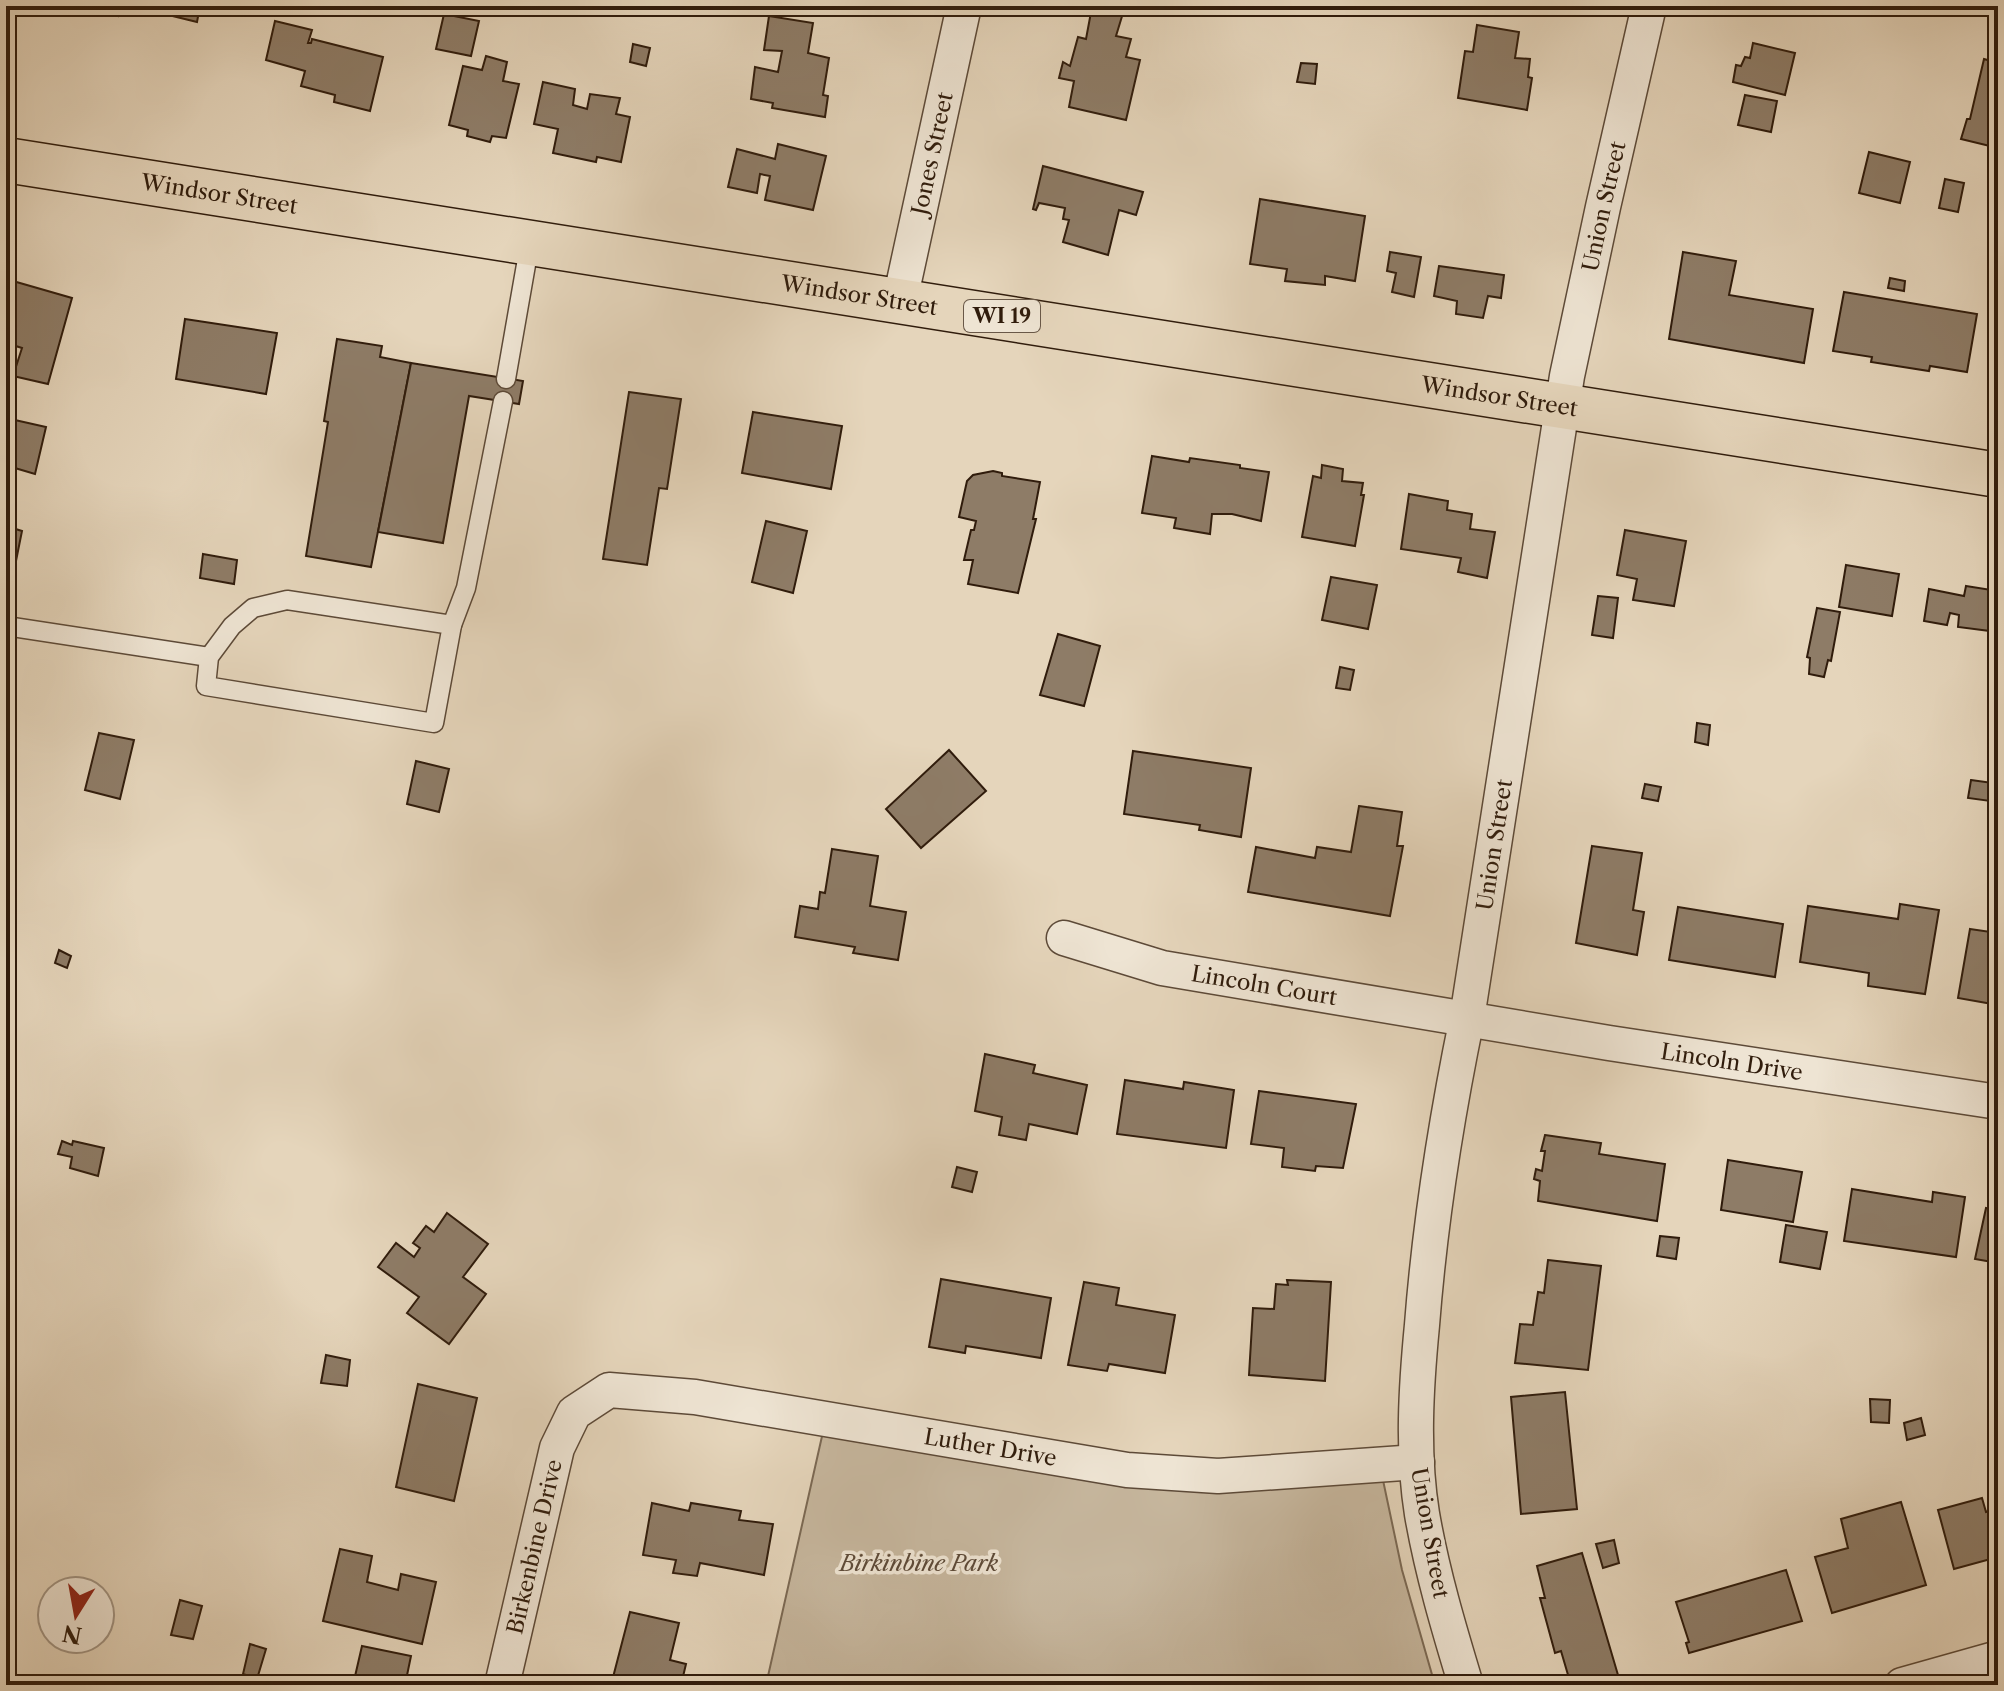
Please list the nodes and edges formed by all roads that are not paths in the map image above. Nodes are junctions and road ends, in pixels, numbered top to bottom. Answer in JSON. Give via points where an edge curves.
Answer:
{"nodes":[{"id":1,"x":964,"y":6,"type":"edge"},
{"id":2,"x":1649,"y":6,"type":"edge"},
{"id":3,"x":6,"y":160,"type":"edge"},
{"id":4,"x":530,"y":242,"type":"junction"},
{"id":5,"x":900,"y":300,"type":"junction"},
{"id":6,"x":506,"y":379,"type":"dead end"},
{"id":7,"x":1563,"y":406,"type":"junction"},
{"id":8,"x":501,"y":409,"type":"dead end"},
{"id":9,"x":1998,"y":475,"type":"edge"},
{"id":10,"x":452,"y":625,"type":"junction"},
{"id":11,"x":6,"y":626,"type":"edge"},
{"id":12,"x":209,"y":657,"type":"junction"},
{"id":13,"x":1064,"y":938,"type":"dead end"},
{"id":14,"x":1467,"y":1018,"type":"junction"},
{"id":15,"x":1998,"y":1102,"type":"edge"},
{"id":16,"x":574,"y":1413,"type":"joint"},
{"id":17,"x":1417,"y":1462,"type":"junction"},
{"id":18,"x":1998,"y":1658,"type":"edge"},
{"id":19,"x":502,"y":1685,"type":"edge"},
{"id":20,"x":1466,"y":1685,"type":"edge"},
{"id":21,"x":1902,"y":1685,"type":"edge"}],
"edges":[{"from":1,"to":5,"type":"street","name":"Jones Street"},
{"from":2,"to":7,"type":"street","name":"Union Street"},
{"from":3,"to":4,"type":"main road","name":"Windsor Street","number":"WI 19"},
{"from":4,"to":5,"type":"main road","name":"Windsor Street","number":"WI 19"},
{"from":4,"to":6,"type":"lane"},
{"from":5,"to":7,"type":"main road","name":"Windsor Street","number":"WI 19"},
{"from":7,"to":9,"type":"main road","name":"Windsor Street","number":"WI 19"},
{"from":7,"to":14,"type":"street","name":"Union Street"},
{"from":8,"to":10,"type":"lane","via":[[466,588]]},
{"from":10,"to":12,"type":"lane","via":[[272,601],[253,608],[232,626]]},
{"from":10,"to":12,"type":"lane","via":[[434,723],[206,686]]},
{"from":11,"to":12,"type":"lane"},
{"from":13,"to":14,"type":"street","name":"Lincoln Court","via":[[1162,968]]},
{"from":14,"to":15,"type":"street","name":"Lincoln Drive"},
{"from":14,"to":17,"type":"street","name":"Union Street","via":[[1427,1255],[1417,1376]]},
{"from":16,"to":17,"type":"street","name":"Luther Drive","via":[[609,1390],[695,1397],[1127,1470],[1218,1476]]},
{"from":16,"to":19,"type":"street","name":"Birkenbine Drive","via":[[557,1448]]},
{"from":17,"to":20,"type":"street","name":"Union Street","via":[[1422,1514]]},
{"from":18,"to":21,"type":"street"}]}
